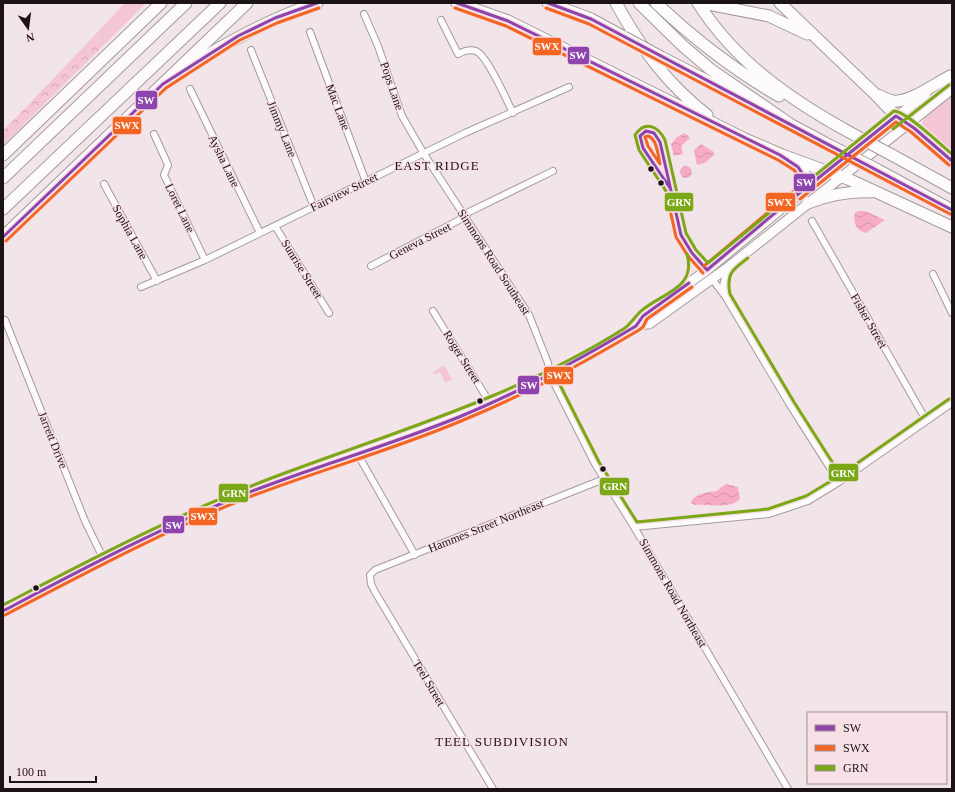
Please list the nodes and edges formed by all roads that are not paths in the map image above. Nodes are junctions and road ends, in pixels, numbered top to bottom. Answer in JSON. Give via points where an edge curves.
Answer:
{"nodes":[{"id":1,"x":186,"y":3,"type":"edge"},
{"id":2,"x":220,"y":3,"type":"edge"},
{"id":3,"x":247,"y":3,"type":"edge"},
{"id":4,"x":317,"y":3,"type":"edge"},
{"id":5,"x":457,"y":3,"type":"edge"},
{"id":6,"x":548,"y":3,"type":"edge"},
{"id":7,"x":616,"y":3,"type":"edge"},
{"id":8,"x":639,"y":3,"type":"edge"},
{"id":9,"x":656,"y":3,"type":"edge"},
{"id":10,"x":698,"y":3,"type":"edge"},
{"id":11,"x":780,"y":3,"type":"edge"},
{"id":12,"x":160,"y":4,"type":"edge"},
{"id":13,"x":704,"y":8,"type":"edge"},
{"id":14,"x":364,"y":14,"type":"dead end"},
{"id":15,"x":441,"y":20,"type":"dead end"},
{"id":16,"x":310,"y":32,"type":"dead end"},
{"id":17,"x":825,"y":45,"type":"junction"},
{"id":18,"x":251,"y":50,"type":"dead end"},
{"id":19,"x":951,"y":75,"type":"edge"},
{"id":20,"x":163,"y":84,"type":"junction"},
{"id":21,"x":569,"y":87,"type":"dead end"},
{"id":22,"x":190,"y":89,"type":"dead end"},
{"id":23,"x":952,"y":89,"type":"edge"},
{"id":24,"x":875,"y":94,"type":"junction"},
{"id":25,"x":812,"y":111,"type":"junction"},
{"id":26,"x":513,"y":113,"type":"junction"},
{"id":27,"x":896,"y":116,"type":"junction"},
{"id":28,"x":790,"y":124,"type":"junction"},
{"id":29,"x":908,"y":124,"type":"junction"},
{"id":30,"x":721,"y":127,"type":"junction"},
{"id":31,"x":154,"y":134,"type":"dead end"},
{"id":32,"x":424,"y":154,"type":"junction"},
{"id":33,"x":3,"y":155,"type":"edge"},
{"id":34,"x":782,"y":155,"type":"junction"},
{"id":35,"x":952,"y":161,"type":"edge"},
{"id":36,"x":553,"y":171,"type":"dead end"},
{"id":37,"x":825,"y":172,"type":"junction"},
{"id":38,"x":841,"y":177,"type":"junction"},
{"id":39,"x":3,"y":178,"type":"edge"},
{"id":40,"x":366,"y":182,"type":"junction"},
{"id":41,"x":104,"y":184,"type":"dead end"},
{"id":42,"x":952,"y":188,"type":"edge"},
{"id":43,"x":800,"y":192,"type":"junction"},
{"id":44,"x":878,"y":193,"type":"junction"},
{"id":45,"x":808,"y":203,"type":"junction"},
{"id":46,"x":314,"y":207,"type":"junction"},
{"id":47,"x":3,"y":209,"type":"edge"},
{"id":48,"x":952,"y":210,"type":"edge"},
{"id":49,"x":465,"y":217,"type":"junction"},
{"id":50,"x":812,"y":221,"type":"dead end"},
{"id":51,"x":275,"y":226,"type":"junction"},
{"id":52,"x":952,"y":227,"type":"edge"},
{"id":53,"x":260,"y":233,"type":"junction"},
{"id":54,"x":751,"y":234,"type":"junction"},
{"id":55,"x":3,"y":237,"type":"edge"},
{"id":56,"x":205,"y":260,"type":"junction"},
{"id":57,"x":371,"y":266,"type":"dead end"},
{"id":58,"x":726,"y":268,"type":"junction"},
{"id":59,"x":707,"y":270,"type":"junction"},
{"id":60,"x":933,"y":274,"type":"dead end"},
{"id":61,"x":712,"y":279,"type":"junction"},
{"id":62,"x":157,"y":281,"type":"junction"},
{"id":63,"x":141,"y":287,"type":"dead end"},
{"id":64,"x":725,"y":296,"type":"junction"},
{"id":65,"x":673,"y":308,"type":"junction"},
{"id":66,"x":433,"y":311,"type":"dead end"},
{"id":67,"x":329,"y":313,"type":"dead end"},
{"id":68,"x":952,"y":313,"type":"edge"},
{"id":69,"x":5,"y":320,"type":"dead end"},
{"id":70,"x":639,"y":324,"type":"junction"},
{"id":71,"x":550,"y":375,"type":"junction"},
{"id":72,"x":490,"y":403,"type":"junction"},
{"id":73,"x":952,"y":403,"type":"edge"},
{"id":74,"x":926,"y":420,"type":"junction"},
{"id":75,"x":357,"y":453,"type":"junction"},
{"id":76,"x":604,"y":479,"type":"junction"},
{"id":77,"x":839,"y":482,"type":"junction"},
{"id":78,"x":634,"y":527,"type":"junction"},
{"id":79,"x":415,"y":555,"type":"junction"},
{"id":80,"x":103,"y":558,"type":"junction"},
{"id":81,"x":370,"y":575,"type":"joint"},
{"id":82,"x":3,"y":611,"type":"edge"},
{"id":83,"x":493,"y":789,"type":"edge"},
{"id":84,"x":788,"y":789,"type":"edge"}],
"edges":[{"from":1,"to":39,"type":"highway"},
{"from":2,"to":47,"type":"highway"},
{"from":3,"to":20,"type":"highway"},
{"from":4,"to":20,"type":"highway","via":[[275,18],[238,36]]},
{"from":5,"to":30,"type":"highway","via":[[508,21]]},
{"from":6,"to":28,"type":"highway","bridge":true,"via":[[591,19]]},
{"from":7,"to":30,"type":"highway","via":[[637,39],[661,72],[688,100]]},
{"from":8,"to":28,"type":"highway","via":[[710,69]]},
{"from":9,"to":25,"type":"highway","via":[[727,63],[791,103]]},
{"from":10,"to":13,"type":"highway"},
{"from":11,"to":17,"type":"highway"},
{"from":12,"to":33,"type":"highway"},
{"from":13,"to":17,"type":"highway","via":[[769,16],[799,29]]},
{"from":13,"to":25,"type":"highway","via":[[723,36],[757,71]]},
{"from":14,"to":32,"type":"street","name":"Pops Lane","via":[[402,116]]},
{"from":15,"to":26,"type":"street","via":[[458,54],[470,50],[483,56]]},
{"from":16,"to":40,"type":"street","name":"Mac Lane"},
{"from":17,"to":24,"type":"highway"},
{"from":18,"to":46,"type":"street","name":"Jimmy Lane"},
{"from":19,"to":24,"type":"highway","via":[[911,98],[900,101],[892,101]]},
{"from":19,"to":27,"type":"main road"},
{"from":20,"to":55,"type":"highway"},
{"from":21,"to":26,"type":"street","name":"Fairview Street"},
{"from":22,"to":53,"type":"street","name":"Aysha Lane"},
{"from":23,"to":29,"type":"main road"},
{"from":24,"to":27,"type":"highway"},
{"from":25,"to":42,"type":"highway","bridge":true},
{"from":26,"to":32,"type":"street","name":"Fairview Street"},
{"from":27,"to":29,"type":"highway"},
{"from":27,"to":37,"type":"main road"},
{"from":28,"to":48,"type":"highway","bridge":true},
{"from":29,"to":35,"type":"highway"},
{"from":29,"to":38,"type":"main road"},
{"from":30,"to":34,"type":"highway"},
{"from":31,"to":56,"type":"street","name":"Loret Lane","via":[[168,165],[164,175]]},
{"from":32,"to":40,"type":"street","name":"Fairview Street"},
{"from":32,"to":49,"type":"street","name":"Simmons Road Southeast"},
{"from":34,"to":37,"type":"highway"},
{"from":34,"to":43,"type":"highway","via":[[805,173],[806,182]]},
{"from":36,"to":49,"type":"street","name":"Geneva Street","via":[[469,212]]},
{"from":37,"to":38,"type":"highway"},
{"from":37,"to":43,"type":"main road"},
{"from":38,"to":44,"type":"highway"},
{"from":38,"to":45,"type":"main road"},
{"from":40,"to":46,"type":"street","name":"Fairview Street"},
{"from":41,"to":62,"type":"street","name":"Sophia Lane"},
{"from":43,"to":54,"type":"main road"},
{"from":44,"to":45,"type":"highway","via":[[847,192]]},
{"from":44,"to":52,"type":"highway"},
{"from":45,"to":58,"type":"main road"},
{"from":46,"to":51,"type":"street","name":"Fairview Street"},
{"from":49,"to":57,"type":"street","name":"Geneva Street"},
{"from":49,"to":71,"type":"street","name":"Simmons Road Southeast","via":[[529,315],[541,342]]},
{"from":50,"to":74,"type":"street","name":"Fisher Street"},
{"from":51,"to":53,"type":"street","name":"Fairview Street"},
{"from":51,"to":67,"type":"street","name":"Sunrise Street"},
{"from":53,"to":56,"type":"street","name":"Fairview Street"},
{"from":54,"to":59,"type":"main road"},
{"from":54,"to":61,"type":"main road","via":[[744,245],[715,270]]},
{"from":56,"to":62,"type":"street","name":"Fairview Street"},
{"from":58,"to":61,"type":"main road"},
{"from":58,"to":64,"type":"street","via":[[723,286]]},
{"from":59,"to":65,"type":"main road","via":[[704,280],[677,300]]},
{"from":59,"to":70,"type":"main road","via":[[643,316]]},
{"from":60,"to":68,"type":"street"},
{"from":61,"to":64,"type":"street"},
{"from":61,"to":65,"type":"main road"},
{"from":62,"to":63,"type":"street","name":"Fairview Street"},
{"from":64,"to":77,"type":"street"},
{"from":65,"to":70,"type":"main road","via":[[649,324]]},
{"from":66,"to":72,"type":"street","name":"Roger Street"},
{"from":69,"to":80,"type":"street","name":"Jarrett Drive","via":[[85,521]]},
{"from":70,"to":71,"type":"main road","via":[[593,353]]},
{"from":71,"to":72,"type":"main road"},
{"from":71,"to":76,"type":"street","name":"Simmons Road Northeast"},
{"from":72,"to":75,"type":"main road","via":[[458,418]]},
{"from":73,"to":74,"type":"street"},
{"from":74,"to":77,"type":"street"},
{"from":75,"to":79,"type":"street"},
{"from":75,"to":80,"type":"main road","via":[[226,502]]},
{"from":76,"to":78,"type":"street","name":"Simmons Road Northeast"},
{"from":76,"to":79,"type":"street","name":"Hammes Street Northeast"},
{"from":77,"to":78,"type":"street","via":[[808,501],[769,514]]},
{"from":78,"to":84,"type":"street","name":"Simmons Road Northeast"},
{"from":79,"to":81,"type":"street","name":"Hammes Street Northeast","via":[[375,570]]},
{"from":80,"to":82,"type":"main road"},
{"from":81,"to":83,"type":"street","name":"Teel Street","via":[[371,584],[379,599]]}]}
